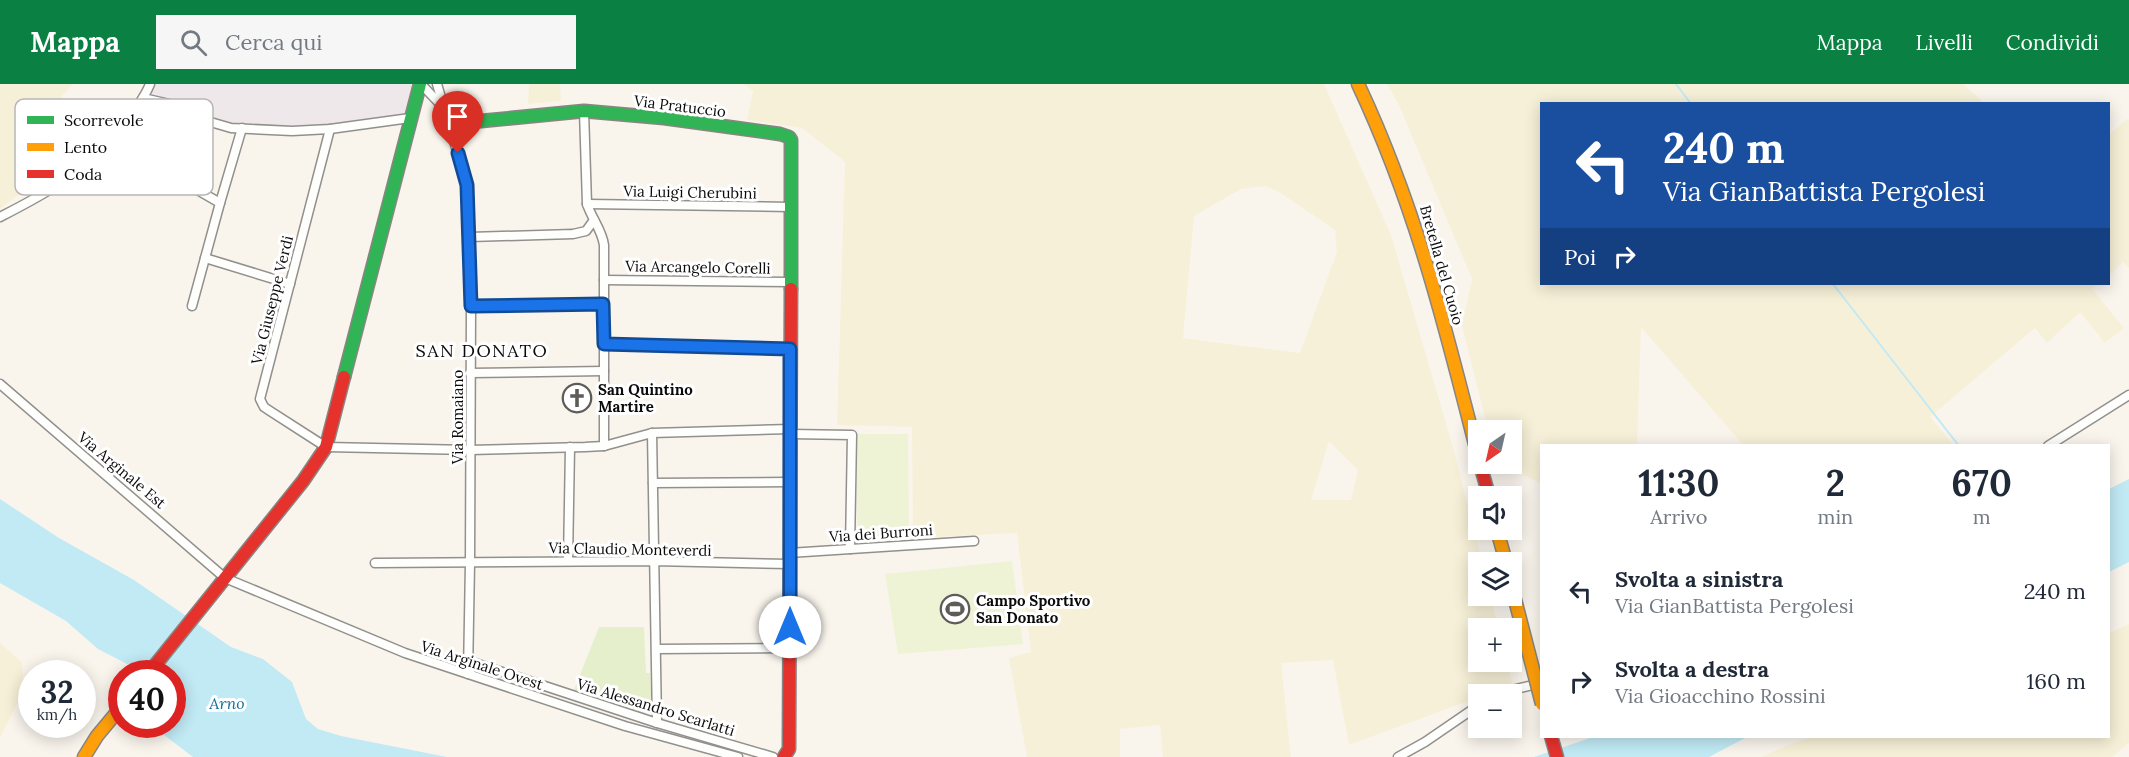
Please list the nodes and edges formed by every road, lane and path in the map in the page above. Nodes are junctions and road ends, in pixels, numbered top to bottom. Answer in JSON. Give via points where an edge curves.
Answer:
{"nodes":[{"id":1,"x":150,"y":84,"type":"edge"},
{"id":2,"x":420,"y":84,"type":"edge"},
{"id":3,"x":1358,"y":84,"type":"edge"},
{"id":4,"x":436,"y":90,"type":"edge"},
{"id":5,"x":143,"y":98,"type":"joint"},
{"id":6,"x":147,"y":99,"type":"edge"},
{"id":7,"x":584,"y":111,"type":"junction"},
{"id":8,"x":411,"y":114,"type":"junction"},
{"id":9,"x":213,"y":123,"type":"edge"},
{"id":10,"x":450,"y":127,"type":"junction"},
{"id":11,"x":242,"y":128,"type":"junction"},
{"id":12,"x":330,"y":129,"type":"junction"},
{"id":13,"x":42,"y":195,"type":"edge"},
{"id":14,"x":206,"y":195,"type":"edge"},
{"id":15,"x":220,"y":203,"type":"junction"},
{"id":16,"x":587,"y":204,"type":"junction"},
{"id":17,"x":792,"y":207,"type":"junction"},
{"id":18,"x":0,"y":217,"type":"edge"},
{"id":19,"x":594,"y":220,"type":"junction"},
{"id":20,"x":470,"y":237,"type":"junction"},
{"id":21,"x":205,"y":258,"type":"junction"},
{"id":22,"x":604,"y":280,"type":"junction"},
{"id":23,"x":790,"y":282,"type":"junction"},
{"id":24,"x":290,"y":284,"type":"junction"},
{"id":25,"x":603,"y":304,"type":"junction"},
{"id":26,"x":192,"y":306,"type":"dead end"},
{"id":27,"x":471,"y":306,"type":"junction"},
{"id":28,"x":604,"y":344,"type":"junction"},
{"id":29,"x":790,"y":349,"type":"junction"},
{"id":30,"x":604,"y":371,"type":"junction"},
{"id":31,"x":471,"y":373,"type":"junction"},
{"id":32,"x":0,"y":384,"type":"edge"},
{"id":33,"x":2129,"y":395,"type":"edge"},
{"id":34,"x":1469,"y":420,"type":"edge"},
{"id":35,"x":790,"y":432,"type":"junction"},
{"id":36,"x":652,"y":433,"type":"junction"},
{"id":37,"x":2051,"y":444,"type":"edge"},
{"id":38,"x":604,"y":446,"type":"junction"},
{"id":39,"x":326,"y":447,"type":"junction"},
{"id":40,"x":570,"y":447,"type":"junction"},
{"id":41,"x":470,"y":450,"type":"junction"},
{"id":42,"x":653,"y":481,"type":"junction"},
{"id":43,"x":790,"y":482,"type":"junction"},
{"id":44,"x":974,"y":541,"type":"dead end"},
{"id":45,"x":850,"y":549,"type":"junction"},
{"id":46,"x":789,"y":558,"type":"junction"},
{"id":47,"x":567,"y":561,"type":"junction"},
{"id":48,"x":654,"y":561,"type":"junction"},
{"id":49,"x":470,"y":562,"type":"junction"},
{"id":50,"x":375,"y":563,"type":"dead end"},
{"id":51,"x":225,"y":578,"type":"junction"},
{"id":52,"x":1517,"y":606,"type":"edge"},
{"id":53,"x":790,"y":648,"type":"junction"},
{"id":54,"x":657,"y":649,"type":"junction"},
{"id":55,"x":159,"y":660,"type":"edge"},
{"id":56,"x":468,"y":674,"type":"junction"},
{"id":57,"x":1540,"y":683,"type":"edge"},
{"id":58,"x":1522,"y":688,"type":"edge"},
{"id":59,"x":1540,"y":696,"type":"edge"},
{"id":60,"x":1468,"y":713,"type":"edge"},
{"id":61,"x":108,"y":723,"type":"edge"},
{"id":62,"x":657,"y":723,"type":"junction"},
{"id":63,"x":1552,"y":738,"type":"edge"},
{"id":64,"x":84,"y":757,"type":"edge"},
{"id":65,"x":738,"y":757,"type":"edge"},
{"id":66,"x":773,"y":757,"type":"edge"},
{"id":67,"x":784,"y":757,"type":"edge"},
{"id":68,"x":1398,"y":757,"type":"edge"},
{"id":69,"x":1557,"y":757,"type":"edge"}],
"edges":[{"from":1,"to":5,"type":"street"},
{"from":2,"to":4,"type":"street"},
{"from":2,"to":8,"type":"main road"},
{"from":3,"to":34,"type":"main road","name":"Bretella del Cuoio","via":[[1413,214]]},
{"from":4,"to":8,"type":"street"},
{"from":4,"to":10,"type":"street","name":"Via Romaiano"},
{"from":5,"to":6,"type":"street"},
{"from":7,"to":10,"type":"main road","name":"Via Pratuccio"},
{"from":7,"to":16,"type":"street"},
{"from":7,"to":17,"type":"main road","name":"Via Pratuccio","via":[[789,137]]},
{"from":8,"to":12,"type":"street"},
{"from":8,"to":39,"type":"main road"},
{"from":9,"to":11,"type":"street"},
{"from":10,"to":20,"type":"street","name":"Via Romaiano","via":[[467,185]]},
{"from":11,"to":12,"type":"street"},
{"from":11,"to":15,"type":"street"},
{"from":12,"to":24,"type":"street","name":"Via Giuseppe Verdi"},
{"from":13,"to":18,"type":"street"},
{"from":14,"to":15,"type":"street"},
{"from":15,"to":21,"type":"street"},
{"from":16,"to":17,"type":"street","name":"Via Luigi Cherubini"},
{"from":16,"to":19,"type":"street"},
{"from":17,"to":23,"type":"main road"},
{"from":19,"to":20,"type":"street","via":[[586,231],[573,234]]},
{"from":19,"to":22,"type":"street","via":[[603,236]]},
{"from":20,"to":27,"type":"street","name":"Via Romaiano"},
{"from":21,"to":24,"type":"street"},
{"from":21,"to":26,"type":"street"},
{"from":22,"to":23,"type":"street","name":"Via Arcangelo Corelli"},
{"from":22,"to":25,"type":"street"},
{"from":23,"to":29,"type":"main road"},
{"from":24,"to":39,"type":"street","name":"Via Giuseppe Verdi","via":[[261,399],[264,407]]},
{"from":25,"to":27,"type":"street"},
{"from":25,"to":28,"type":"street"},
{"from":27,"to":31,"type":"street","name":"Via Romaiano"},
{"from":28,"to":29,"type":"street"},
{"from":28,"to":30,"type":"street"},
{"from":29,"to":35,"type":"main road"},
{"from":30,"to":31,"type":"street"},
{"from":30,"to":38,"type":"street"},
{"from":31,"to":41,"type":"street","name":"Via Romaiano"},
{"from":32,"to":51,"type":"street","name":"Via Arginale Est"},
{"from":33,"to":37,"type":"street"},
{"from":35,"to":36,"type":"street"},
{"from":35,"to":43,"type":"main road"},
{"from":35,"to":45,"type":"street","via":[[852,435]]},
{"from":36,"to":38,"type":"street"},
{"from":36,"to":42,"type":"street"},
{"from":38,"to":40,"type":"street"},
{"from":39,"to":41,"type":"street"},
{"from":39,"to":51,"type":"main road","via":[[303,482]]},
{"from":40,"to":41,"type":"street"},
{"from":40,"to":47,"type":"street"},
{"from":41,"to":49,"type":"street","name":"Via Romaiano"},
{"from":42,"to":43,"type":"street"},
{"from":42,"to":48,"type":"street"},
{"from":43,"to":46,"type":"main road"},
{"from":44,"to":45,"type":"street","name":"Via dei Burroni"},
{"from":45,"to":46,"type":"street","name":"Via dei Burroni"},
{"from":46,"to":48,"type":"street","name":"Via Claudio Monteverdi"},
{"from":46,"to":53,"type":"main road"},
{"from":47,"to":48,"type":"street","name":"Via Claudio Monteverdi"},
{"from":47,"to":49,"type":"street","name":"Via Claudio Monteverdi"},
{"from":48,"to":54,"type":"street"},
{"from":49,"to":50,"type":"street","name":"Via Claudio Monteverdi"},
{"from":49,"to":56,"type":"street","name":"Via Romaiano"},
{"from":51,"to":55,"type":"main road"},
{"from":51,"to":56,"type":"street","name":"Via Arginale Ovest","via":[[405,653]]},
{"from":52,"to":59,"type":"main road","bridge":true},
{"from":53,"to":54,"type":"street"},
{"from":53,"to":67,"type":"main road","via":[[789,749]]},
{"from":54,"to":62,"type":"street"},
{"from":56,"to":62,"type":"street","name":"Via Alessandro Scarlatti","via":[[475,663]]},
{"from":56,"to":65,"type":"street","name":"Via Arginale Ovest","via":[[625,726]]},
{"from":57,"to":58,"type":"street"},
{"from":60,"to":68,"type":"street"},
{"from":61,"to":64,"type":"main road"},
{"from":62,"to":66,"type":"street","name":"Via Alessandro Scarlatti"},
{"from":63,"to":69,"type":"main road"}]}
